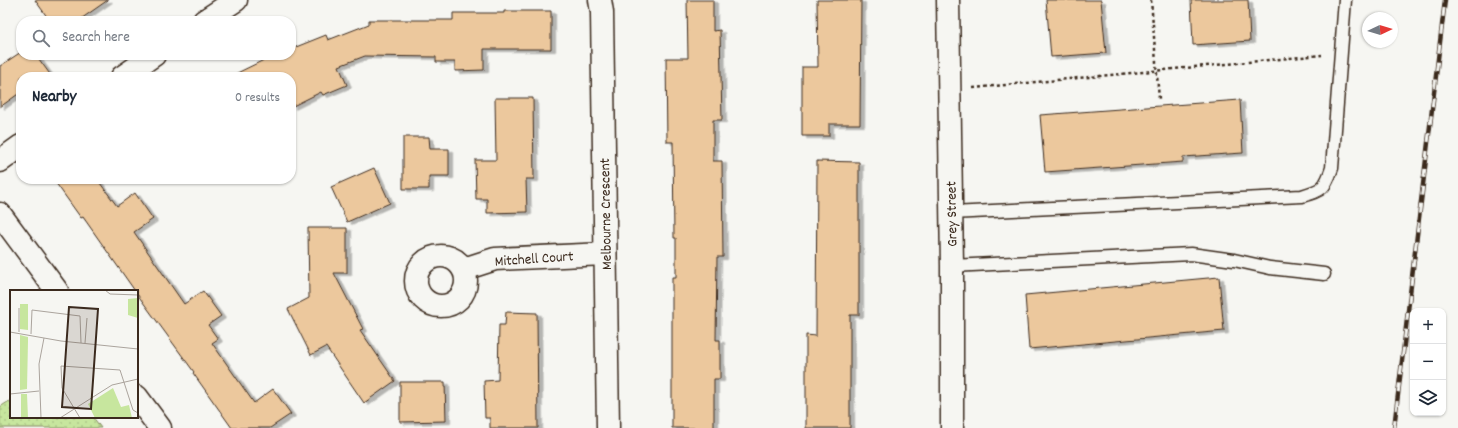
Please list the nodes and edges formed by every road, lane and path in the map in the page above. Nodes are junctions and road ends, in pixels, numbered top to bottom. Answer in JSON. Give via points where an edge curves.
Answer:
{"nodes":[{"id":1,"x":236,"y":0,"type":"edge"},
{"id":2,"x":600,"y":0,"type":"edge"},
{"id":3,"x":948,"y":0,"type":"edge"},
{"id":4,"x":1151,"y":0,"type":"edge"},
{"id":5,"x":1345,"y":0,"type":"edge"},
{"id":6,"x":212,"y":16,"type":"edge"},
{"id":7,"x":1341,"y":53,"type":"junction"},
{"id":8,"x":147,"y":60,"type":"edge"},
{"id":9,"x":1157,"y":71,"type":"junction"},
{"id":10,"x":129,"y":72,"type":"edge"},
{"id":11,"x":950,"y":90,"type":"junction"},
{"id":12,"x":1159,"y":100,"type":"dead end"},
{"id":13,"x":16,"y":150,"type":"edge"},
{"id":14,"x":0,"y":161,"type":"edge"},
{"id":15,"x":951,"y":213,"type":"junction"},
{"id":16,"x":0,"y":214,"type":"edge"},
{"id":17,"x":605,"y":254,"type":"junction"},
{"id":18,"x":952,"y":266,"type":"junction"},
{"id":19,"x":464,"y":269,"type":"dead end"},
{"id":20,"x":1324,"y":274,"type":"dead end"},
{"id":21,"x":56,"y":290,"type":"edge"},
{"id":22,"x":138,"y":398,"type":"edge"},
{"id":23,"x":160,"y":428,"type":"edge"},
{"id":24,"x":608,"y":428,"type":"edge"},
{"id":25,"x":952,"y":428,"type":"edge"}],
"edges":[{"from":1,"to":6,"type":"street"},
{"from":2,"to":17,"type":"street","name":"Melbourne Crescent"},
{"from":3,"to":11,"type":"street","name":"Grey Street"},
{"from":4,"to":9,"type":"path"},
{"from":5,"to":7,"type":"lane"},
{"from":7,"to":9,"type":"path"},
{"from":7,"to":15,"type":"lane","via":[[1332,168],[1328,181],[1318,191],[1302,196]]},
{"from":8,"to":10,"type":"street"},
{"from":9,"to":11,"type":"path"},
{"from":9,"to":12,"type":"path"},
{"from":11,"to":15,"type":"street","name":"Grey Street"},
{"from":13,"to":14,"type":"street"},
{"from":15,"to":18,"type":"street","name":"Grey Street"},
{"from":16,"to":21,"type":"street"},
{"from":17,"to":19,"type":"street","name":"Mitchell Court","via":[[495,259]]},
{"from":17,"to":24,"type":"street","name":"Melbourne Crescent"},
{"from":18,"to":20,"type":"lane","via":[[1190,254],[1270,268]]},
{"from":18,"to":25,"type":"street","name":"Grey Street"},
{"from":22,"to":23,"type":"street"}]}
